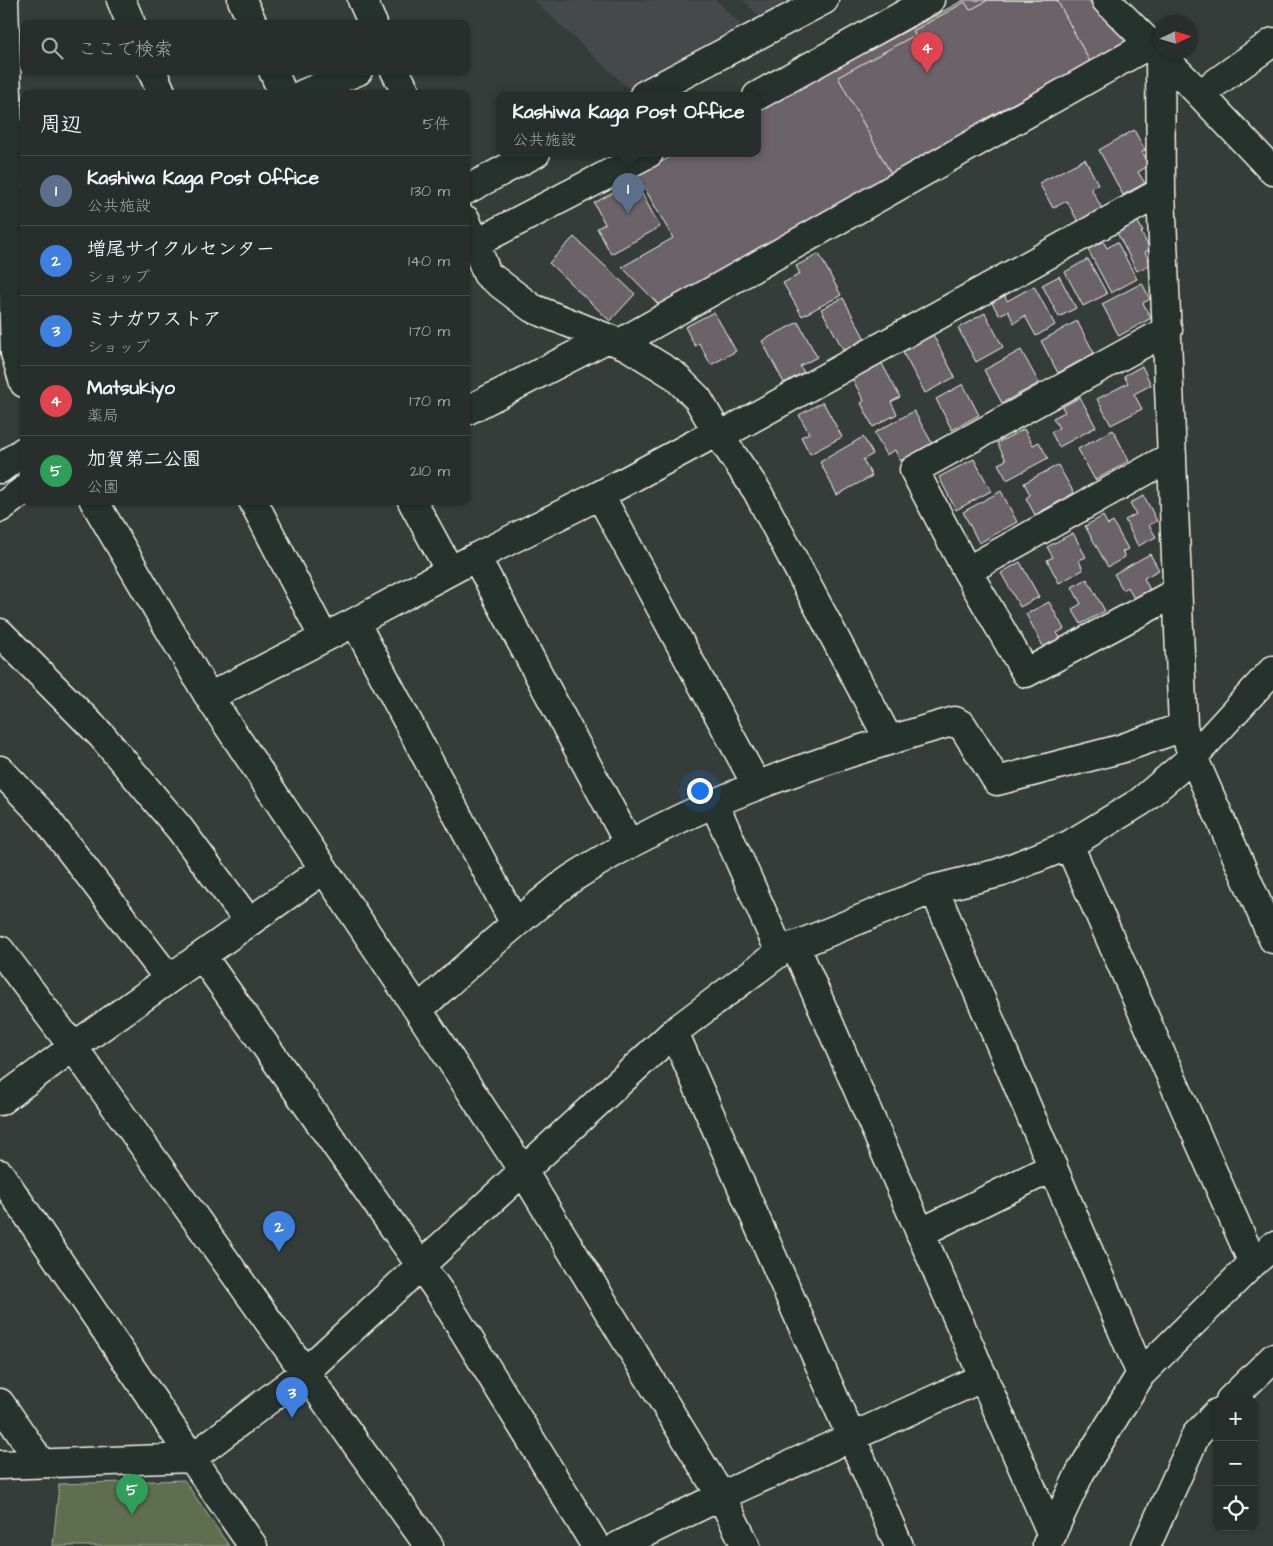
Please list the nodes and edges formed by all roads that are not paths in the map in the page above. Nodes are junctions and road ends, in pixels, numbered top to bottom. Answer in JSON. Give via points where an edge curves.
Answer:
{"nodes":[{"id":1,"x":4,"y":0,"type":"edge"},
{"id":2,"x":121,"y":0,"type":"edge"},
{"id":3,"x":242,"y":0,"type":"edge"},
{"id":4,"x":362,"y":0,"type":"edge"},
{"id":5,"x":824,"y":0,"type":"edge"},
{"id":6,"x":930,"y":0,"type":"edge"},
{"id":7,"x":1106,"y":0,"type":"edge"},
{"id":8,"x":130,"y":20,"type":"edge"},
{"id":9,"x":251,"y":20,"type":"edge"},
{"id":10,"x":371,"y":20,"type":"edge"},
{"id":11,"x":1273,"y":42,"type":"edge"},
{"id":12,"x":1153,"y":47,"type":"edge"},
{"id":13,"x":1153,"y":50,"type":"edge"},
{"id":14,"x":1156,"y":60,"type":"edge"},
{"id":15,"x":1166,"y":60,"type":"edge"},
{"id":16,"x":4,"y":71,"type":"edge"},
{"id":17,"x":154,"y":75,"type":"edge"},
{"id":18,"x":275,"y":75,"type":"edge"},
{"id":19,"x":348,"y":75,"type":"edge"},
{"id":20,"x":398,"y":75,"type":"edge"},
{"id":21,"x":160,"y":90,"type":"edge"},
{"id":22,"x":281,"y":90,"type":"edge"},
{"id":23,"x":313,"y":90,"type":"edge"},
{"id":24,"x":405,"y":90,"type":"edge"},
{"id":25,"x":653,"y":92,"type":"edge"},
{"id":26,"x":761,"y":94,"type":"edge"},
{"id":27,"x":1200,"y":94,"type":"junction"},
{"id":28,"x":528,"y":157,"type":"edge"},
{"id":29,"x":640,"y":157,"type":"edge"},
{"id":30,"x":1273,"y":171,"type":"edge"},
{"id":31,"x":470,"y":188,"type":"edge"},
{"id":32,"x":1162,"y":192,"type":"junction"},
{"id":33,"x":17,"y":211,"type":"edge"},
{"id":34,"x":470,"y":237,"type":"edge"},
{"id":35,"x":470,"y":239,"type":"edge"},
{"id":36,"x":1168,"y":330,"type":"junction"},
{"id":37,"x":614,"y":341,"type":"junction"},
{"id":38,"x":20,"y":370,"type":"edge"},
{"id":39,"x":470,"y":409,"type":"edge"},
{"id":40,"x":718,"y":434,"type":"junction"},
{"id":41,"x":20,"y":454,"type":"edge"},
{"id":42,"x":1172,"y":456,"type":"junction"},
{"id":43,"x":0,"y":469,"type":"edge"},
{"id":44,"x":20,"y":493,"type":"edge"},
{"id":45,"x":600,"y":495,"type":"junction"},
{"id":46,"x":96,"y":505,"type":"edge"},
{"id":47,"x":255,"y":505,"type":"edge"},
{"id":48,"x":414,"y":505,"type":"edge"},
{"id":49,"x":0,"y":508,"type":"edge"},
{"id":50,"x":476,"y":556,"type":"junction"},
{"id":51,"x":450,"y":571,"type":"junction"},
{"id":52,"x":967,"y":571,"type":"junction"},
{"id":53,"x":1177,"y":592,"type":"junction"},
{"id":54,"x":355,"y":622,"type":"junction"},
{"id":55,"x":0,"y":632,"type":"edge"},
{"id":56,"x":324,"y":638,"type":"junction"},
{"id":57,"x":1273,"y":670,"type":"edge"},
{"id":58,"x":209,"y":697,"type":"junction"},
{"id":59,"x":1183,"y":727,"type":"junction"},
{"id":60,"x":889,"y":740,"type":"junction"},
{"id":61,"x":1193,"y":757,"type":"junction"},
{"id":62,"x":0,"y":770,"type":"edge"},
{"id":63,"x":757,"y":786,"type":"junction"},
{"id":64,"x":714,"y":803,"type":"junction"},
{"id":65,"x":629,"y":844,"type":"junction"},
{"id":66,"x":1069,"y":844,"type":"junction"},
{"id":67,"x":324,"y":869,"type":"junction"},
{"id":68,"x":934,"y":889,"type":"junction"},
{"id":69,"x":249,"y":922,"type":"junction"},
{"id":70,"x":515,"y":924,"type":"junction"},
{"id":71,"x":1273,"y":939,"type":"edge"},
{"id":72,"x":788,"y":949,"type":"junction"},
{"id":73,"x":0,"y":950,"type":"edge"},
{"id":74,"x":202,"y":956,"type":"junction"},
{"id":75,"x":169,"y":980,"type":"junction"},
{"id":76,"x":418,"y":1010,"type":"junction"},
{"id":77,"x":674,"y":1032,"type":"junction"},
{"id":78,"x":73,"y":1047,"type":"junction"},
{"id":79,"x":0,"y":1101,"type":"edge"},
{"id":80,"x":1053,"y":1167,"type":"junction"},
{"id":81,"x":523,"y":1171,"type":"junction"},
{"id":82,"x":0,"y":1174,"type":"edge"},
{"id":83,"x":920,"y":1234,"type":"junction"},
{"id":84,"x":1263,"y":1255,"type":"edge"},
{"id":85,"x":421,"y":1266,"type":"junction"},
{"id":86,"x":1273,"y":1358,"type":"edge"},
{"id":87,"x":305,"y":1372,"type":"junction"},
{"id":88,"x":1141,"y":1374,"type":"junction"},
{"id":89,"x":984,"y":1378,"type":"junction"},
{"id":90,"x":1234,"y":1396,"type":"edge"},
{"id":91,"x":0,"y":1403,"type":"edge"},
{"id":92,"x":1213,"y":1417,"type":"edge"},
{"id":93,"x":851,"y":1437,"type":"junction"},
{"id":94,"x":192,"y":1458,"type":"junction"},
{"id":95,"x":40,"y":1463,"type":"junction"},
{"id":96,"x":0,"y":1465,"type":"edge"},
{"id":97,"x":721,"y":1496,"type":"junction"},
{"id":98,"x":1049,"y":1540,"type":"edge"},
{"id":99,"x":253,"y":1546,"type":"edge"},
{"id":100,"x":429,"y":1546,"type":"edge"},
{"id":101,"x":596,"y":1546,"type":"edge"},
{"id":102,"x":618,"y":1546,"type":"edge"},
{"id":103,"x":746,"y":1546,"type":"edge"},
{"id":104,"x":899,"y":1546,"type":"edge"},
{"id":105,"x":1146,"y":1546,"type":"edge"}],
"edges":[{"from":1,"to":16,"type":"street"},
{"from":2,"to":8,"type":"street"},
{"from":3,"to":9,"type":"street"},
{"from":4,"to":10,"type":"street"},
{"from":5,"to":25,"type":"street"},
{"from":6,"to":26,"type":"street"},
{"from":7,"to":12,"type":"street"},
{"from":11,"to":27,"type":"street"},
{"from":13,"to":37,"type":"street"},
{"from":14,"to":32,"type":"street"},
{"from":15,"to":27,"type":"street"},
{"from":16,"to":33,"type":"street"},
{"from":17,"to":21,"type":"street"},
{"from":18,"to":22,"type":"street"},
{"from":19,"to":23,"type":"street"},
{"from":20,"to":24,"type":"street"},
{"from":27,"to":30,"type":"street"},
{"from":28,"to":31,"type":"street"},
{"from":29,"to":34,"type":"street"},
{"from":32,"to":36,"type":"street"},
{"from":32,"to":40,"type":"street"},
{"from":33,"to":38,"type":"street","via":[[15,354]]},
{"from":35,"to":37,"type":"street","via":[[488,274],[532,308]]},
{"from":36,"to":42,"type":"street"},
{"from":36,"to":52,"type":"street","via":[[914,470]]},
{"from":37,"to":39,"type":"street"},
{"from":37,"to":40,"type":"street","via":[[674,375],[698,399]]},
{"from":40,"to":45,"type":"street"},
{"from":40,"to":60,"type":"street","via":[[756,491]]},
{"from":41,"to":43,"type":"street"},
{"from":42,"to":52,"type":"street"},
{"from":42,"to":53,"type":"street"},
{"from":44,"to":49,"type":"street"},
{"from":45,"to":50,"type":"street"},
{"from":45,"to":63,"type":"street"},
{"from":46,"to":58,"type":"street"},
{"from":47,"to":56,"type":"street"},
{"from":48,"to":51,"type":"street"},
{"from":50,"to":51,"type":"street"},
{"from":50,"to":65,"type":"street"},
{"from":51,"to":54,"type":"street"},
{"from":52,"to":53,"type":"street","via":[[1026,673]]},
{"from":53,"to":59,"type":"street"},
{"from":54,"to":56,"type":"street"},
{"from":54,"to":70,"type":"street"},
{"from":55,"to":69,"type":"street","via":[[102,736],[180,829]]},
{"from":56,"to":58,"type":"street"},
{"from":57,"to":61,"type":"street"},
{"from":58,"to":67,"type":"street"},
{"from":59,"to":60,"type":"street","via":[[1120,749],[997,781],[962,725],[955,721]]},
{"from":59,"to":61,"type":"street"},
{"from":60,"to":63,"type":"street"},
{"from":61,"to":66,"type":"street","via":[[1140,802]]},
{"from":61,"to":71,"type":"street"},
{"from":62,"to":75,"type":"street","via":[[44,816]]},
{"from":63,"to":64,"type":"street"},
{"from":64,"to":65,"type":"street"},
{"from":64,"to":72,"type":"street"},
{"from":65,"to":70,"type":"street","via":[[573,878]]},
{"from":66,"to":68,"type":"street","via":[[999,873]]},
{"from":66,"to":84,"type":"street"},
{"from":67,"to":69,"type":"street"},
{"from":67,"to":76,"type":"street"},
{"from":68,"to":72,"type":"street"},
{"from":68,"to":80,"type":"street"},
{"from":69,"to":74,"type":"street"},
{"from":70,"to":76,"type":"street"},
{"from":72,"to":77,"type":"street"},
{"from":72,"to":83,"type":"street"},
{"from":73,"to":78,"type":"street"},
{"from":74,"to":75,"type":"street"},
{"from":74,"to":85,"type":"street"},
{"from":75,"to":78,"type":"street"},
{"from":76,"to":81,"type":"street"},
{"from":77,"to":81,"type":"street"},
{"from":77,"to":93,"type":"street"},
{"from":78,"to":79,"type":"street"},
{"from":78,"to":87,"type":"street"},
{"from":80,"to":83,"type":"street"},
{"from":80,"to":88,"type":"street"},
{"from":81,"to":85,"type":"street"},
{"from":81,"to":97,"type":"street"},
{"from":82,"to":94,"type":"street"},
{"from":83,"to":89,"type":"street"},
{"from":84,"to":88,"type":"street"},
{"from":85,"to":87,"type":"street"},
{"from":85,"to":101,"type":"street"},
{"from":86,"to":90,"type":"street"},
{"from":87,"to":94,"type":"street"},
{"from":87,"to":100,"type":"street"},
{"from":88,"to":98,"type":"street","via":[[1080,1472]]},
{"from":89,"to":93,"type":"street"},
{"from":89,"to":98,"type":"street"},
{"from":91,"to":95,"type":"street"},
{"from":92,"to":105,"type":"street","via":[[1196,1435]]},
{"from":93,"to":97,"type":"street"},
{"from":93,"to":104,"type":"street"},
{"from":94,"to":95,"type":"street"},
{"from":94,"to":99,"type":"street"},
{"from":95,"to":96,"type":"street"},
{"from":97,"to":102,"type":"street"},
{"from":97,"to":103,"type":"street"}]}
